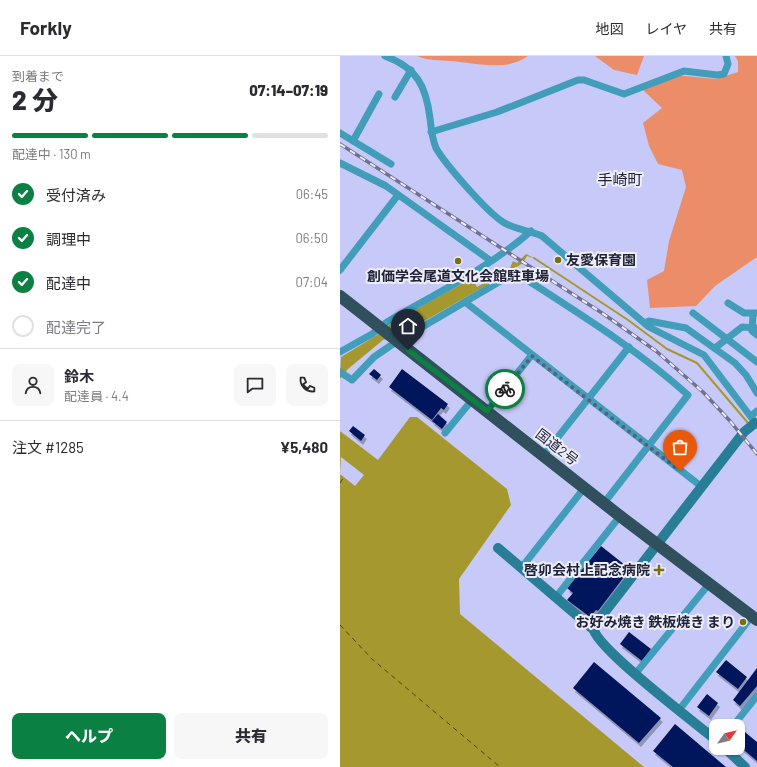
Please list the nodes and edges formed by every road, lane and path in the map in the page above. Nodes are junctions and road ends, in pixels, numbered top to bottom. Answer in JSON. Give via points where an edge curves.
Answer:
{"nodes":[{"id":1,"x":385,"y":56,"type":"edge"},
{"id":2,"x":726,"y":56,"type":"edge"},
{"id":3,"x":411,"y":70,"type":"junction"},
{"id":4,"x":379,"y":94,"type":"dead end"},
{"id":5,"x":395,"y":96,"type":"dead end"},
{"id":6,"x":432,"y":132,"type":"junction"},
{"id":7,"x":340,"y":133,"type":"edge"},
{"id":8,"x":352,"y":141,"type":"junction"},
{"id":9,"x":340,"y":163,"type":"edge"},
{"id":10,"x":391,"y":164,"type":"dead end"},
{"id":11,"x":398,"y":194,"type":"junction"},
{"id":12,"x":531,"y":231,"type":"junction"},
{"id":13,"x":491,"y":261,"type":"junction"},
{"id":14,"x":340,"y":270,"type":"edge"},
{"id":15,"x":340,"y":296,"type":"edge"},
{"id":16,"x":465,"y":302,"type":"junction"},
{"id":17,"x":728,"y":303,"type":"dead end"},
{"id":18,"x":693,"y":313,"type":"dead end"},
{"id":19,"x":755,"y":314,"type":"edge"},
{"id":20,"x":645,"y":323,"type":"junction"},
{"id":21,"x":754,"y":327,"type":"edge"},
{"id":22,"x":389,"y":334,"type":"junction"},
{"id":23,"x":757,"y":335,"type":"edge"},
{"id":24,"x":727,"y":339,"type":"junction"},
{"id":25,"x":629,"y":347,"type":"junction"},
{"id":26,"x":715,"y":348,"type":"junction"},
{"id":27,"x":340,"y":352,"type":"edge"},
{"id":28,"x":532,"y":356,"type":"junction"},
{"id":29,"x":757,"y":362,"type":"edge"},
{"id":30,"x":340,"y":372,"type":"edge"},
{"id":31,"x":757,"y":393,"type":"edge"},
{"id":32,"x":588,"y":399,"type":"junction"},
{"id":33,"x":472,"y":400,"type":"junction"},
{"id":34,"x":487,"y":411,"type":"junction"},
{"id":35,"x":757,"y":411,"type":"edge"},
{"id":36,"x":754,"y":421,"type":"edge"},
{"id":37,"x":445,"y":433,"type":"dead end"},
{"id":38,"x":649,"y":447,"type":"junction"},
{"id":39,"x":543,"y":456,"type":"junction"},
{"id":40,"x":585,"y":487,"type":"junction"},
{"id":41,"x":702,"y":487,"type":"junction"},
{"id":42,"x":604,"y":503,"type":"junction"},
{"id":43,"x":620,"y":516,"type":"junction"},
{"id":44,"x":657,"y":544,"type":"junction"},
{"id":45,"x":498,"y":548,"type":"dead end"},
{"id":46,"x":522,"y":567,"type":"junction"},
{"id":47,"x":709,"y":584,"type":"junction"},
{"id":48,"x":556,"y":597,"type":"junction"},
{"id":49,"x":754,"y":618,"type":"edge"},
{"id":50,"x":594,"y":630,"type":"junction"},
{"id":51,"x":636,"y":673,"type":"junction"},
{"id":52,"x":757,"y":696,"type":"edge"},
{"id":53,"x":679,"y":710,"type":"junction"},
{"id":54,"x":739,"y":719,"type":"edge"},
{"id":55,"x":709,"y":734,"type":"edge"},
{"id":56,"x":733,"y":755,"type":"edge"},
{"id":57,"x":746,"y":767,"type":"edge"}],
"edges":[{"from":1,"to":3,"type":"street"},
{"from":2,"to":6,"type":"street","via":[[728,64],[724,74],[684,71],[624,94],[578,80],[497,112]]},
{"from":3,"to":5,"type":"street"},
{"from":3,"to":6,"type":"street","via":[[419,80],[428,102]]},
{"from":4,"to":8,"type":"street"},
{"from":6,"to":12,"type":"street","via":[[436,147],[452,169],[490,211],[503,222],[519,230]]},
{"from":7,"to":8,"type":"street"},
{"from":8,"to":10,"type":"street"},
{"from":9,"to":11,"type":"street"},
{"from":11,"to":13,"type":"street"},
{"from":11,"to":14,"type":"street"},
{"from":12,"to":13,"type":"street"},
{"from":12,"to":20,"type":"street","via":[[548,241]]},
{"from":13,"to":22,"type":"street","via":[[387,322]]},
{"from":15,"to":22,"type":"highway","name":"国道2号"},
{"from":16,"to":22,"type":"street"},
{"from":16,"to":25,"type":"street","via":[[514,273]]},
{"from":16,"to":28,"type":"street"},
{"from":17,"to":19,"type":"street","via":[[744,313]]},
{"from":18,"to":24,"type":"street"},
{"from":19,"to":21,"type":"street"},
{"from":20,"to":26,"type":"street","via":[[648,321],[686,328]]},
{"from":20,"to":36,"type":"street","via":[[656,332],[704,355]]},
{"from":21,"to":23,"type":"street","via":[[752,331]]},
{"from":21,"to":24,"type":"street","via":[[742,327]]},
{"from":22,"to":27,"type":"street"},
{"from":22,"to":30,"type":"street","via":[[374,357],[352,380]]},
{"from":22,"to":33,"type":"highway","name":"国道2号"},
{"from":24,"to":26,"type":"street"},
{"from":24,"to":29,"type":"street"},
{"from":25,"to":32,"type":"street"},
{"from":25,"to":38,"type":"street","via":[[688,395]]},
{"from":26,"to":31,"type":"street","via":[[746,375]]},
{"from":28,"to":32,"type":"street"},
{"from":28,"to":34,"type":"street"},
{"from":32,"to":38,"type":"street"},
{"from":32,"to":39,"type":"street"},
{"from":33,"to":34,"type":"highway","name":"国道2号"},
{"from":33,"to":37,"type":"street"},
{"from":34,"to":39,"type":"highway","name":"国道2号"},
{"from":35,"to":36,"type":"street"},
{"from":36,"to":41,"type":"street"},
{"from":38,"to":41,"type":"street"},
{"from":38,"to":42,"type":"street"},
{"from":39,"to":40,"type":"highway","name":"国道2号"},
{"from":40,"to":42,"type":"highway","name":"国道2号"},
{"from":40,"to":46,"type":"street"},
{"from":41,"to":44,"type":"street"},
{"from":42,"to":43,"type":"highway","name":"国道2号"},
{"from":43,"to":44,"type":"highway","name":"国道2号"},
{"from":43,"to":48,"type":"street"},
{"from":44,"to":47,"type":"highway","name":"国道2号"},
{"from":44,"to":50,"type":"street","via":[[597,622]]},
{"from":45,"to":46,"type":"street"},
{"from":46,"to":48,"type":"street"},
{"from":47,"to":49,"type":"highway","name":"国道2号"},
{"from":47,"to":51,"type":"street"},
{"from":48,"to":50,"type":"street"},
{"from":49,"to":53,"type":"street"},
{"from":50,"to":51,"type":"street","via":[[600,640]]},
{"from":51,"to":53,"type":"street"},
{"from":52,"to":54,"type":"street"},
{"from":53,"to":55,"type":"street"},
{"from":56,"to":57,"type":"street"}]}
